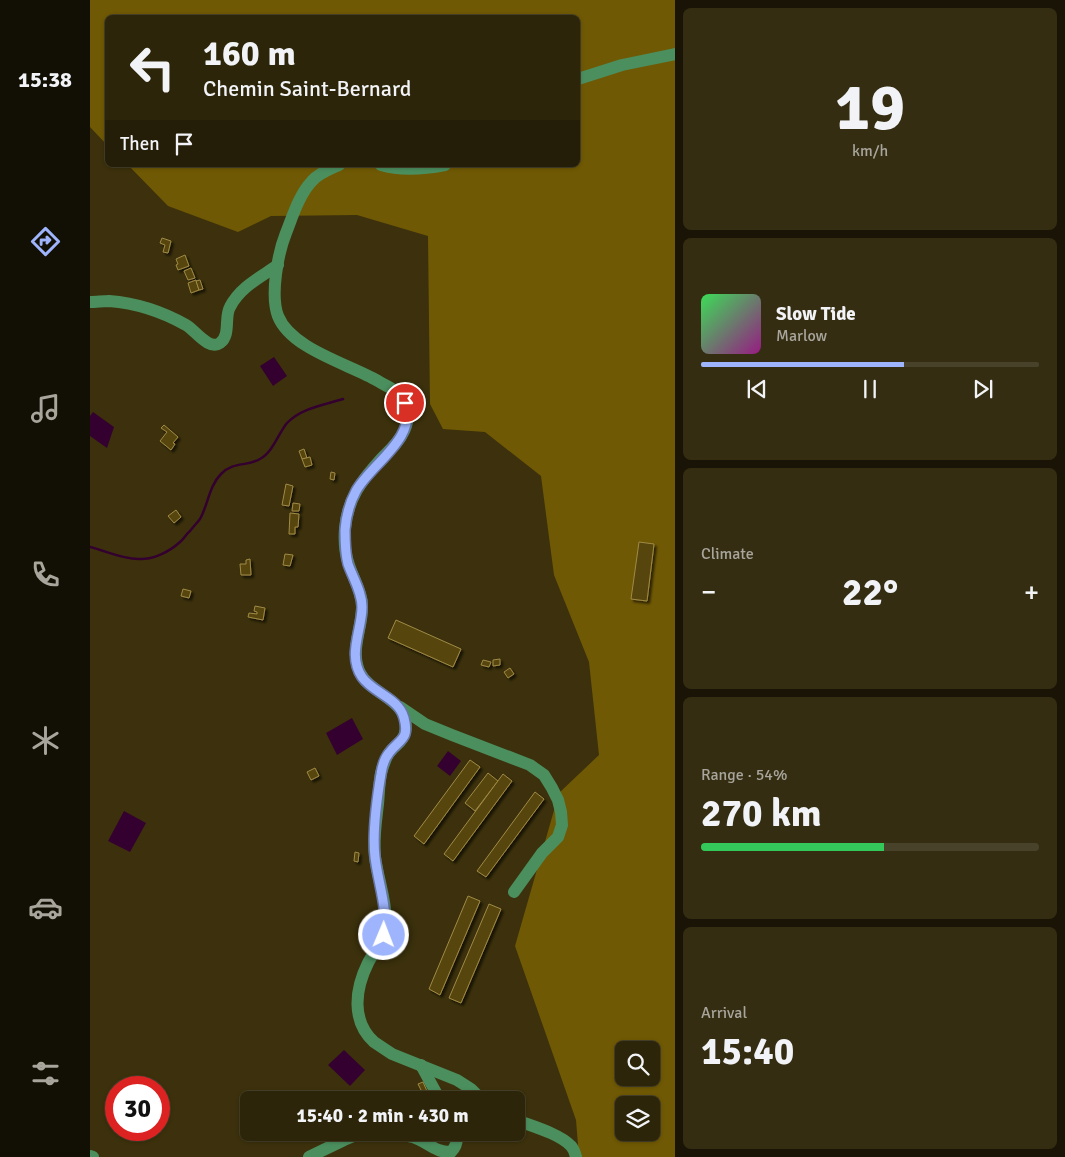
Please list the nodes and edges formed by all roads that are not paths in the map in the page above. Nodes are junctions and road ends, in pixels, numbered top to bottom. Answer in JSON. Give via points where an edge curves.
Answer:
{"nodes":[{"id":1,"x":675,"y":54,"type":"edge"},
{"id":2,"x":580,"y":78,"type":"edge"},
{"id":3,"x":336,"y":167,"type":"edge"},
{"id":4,"x":388,"y":167,"type":"edge"},
{"id":5,"x":431,"y":167,"type":"edge"},
{"id":6,"x":278,"y":265,"type":"junction"},
{"id":7,"x":90,"y":302,"type":"edge"},
{"id":8,"x":400,"y":707,"type":"junction"},
{"id":9,"x":514,"y":892,"type":"dead end"},
{"id":10,"x":421,"y":1065,"type":"junction"},
{"id":11,"x":435,"y":1091,"type":"edge"},
{"id":12,"x":473,"y":1091,"type":"edge"},
{"id":13,"x":525,"y":1123,"type":"edge"},
{"id":14,"x":342,"y":1141,"type":"edge"},
{"id":15,"x":420,"y":1141,"type":"edge"},
{"id":16,"x":456,"y":1141,"type":"edge"},
{"id":17,"x":309,"y":1157,"type":"edge"},
{"id":18,"x":576,"y":1157,"type":"edge"}],
"edges":[{"from":1,"to":2,"type":"street","via":[[622,65]]},
{"from":3,"to":6,"type":"street","via":[[313,179],[302,195],[284,239]]},
{"from":4,"to":5,"type":"street"},
{"from":6,"to":7,"type":"street","via":[[240,292],[229,308],[225,335],[218,344],[212,345],[186,325],[158,312],[109,301]]},
{"from":6,"to":8,"type":"street","via":[[274,305],[286,329],[313,350],[396,391],[408,411],[405,429],[397,442],[356,490],[345,528],[345,552],[362,605],[356,643],[358,669],[369,685]]},
{"from":8,"to":9,"type":"street","via":[[425,724],[530,765],[544,775],[558,800],[562,825],[558,837]]},
{"from":8,"to":10,"type":"street","via":[[406,725],[405,734],[383,765],[375,825],[375,856],[386,925],[361,981],[357,1007],[360,1020],[373,1040],[392,1054]]},
{"from":10,"to":11,"type":"street"},
{"from":10,"to":12,"type":"street","via":[[458,1080]]},
{"from":13,"to":18,"type":"street","via":[[554,1134],[570,1145]]},
{"from":14,"to":17,"type":"street"},
{"from":15,"to":16,"type":"street","via":[[437,1150],[451,1152]]}]}
